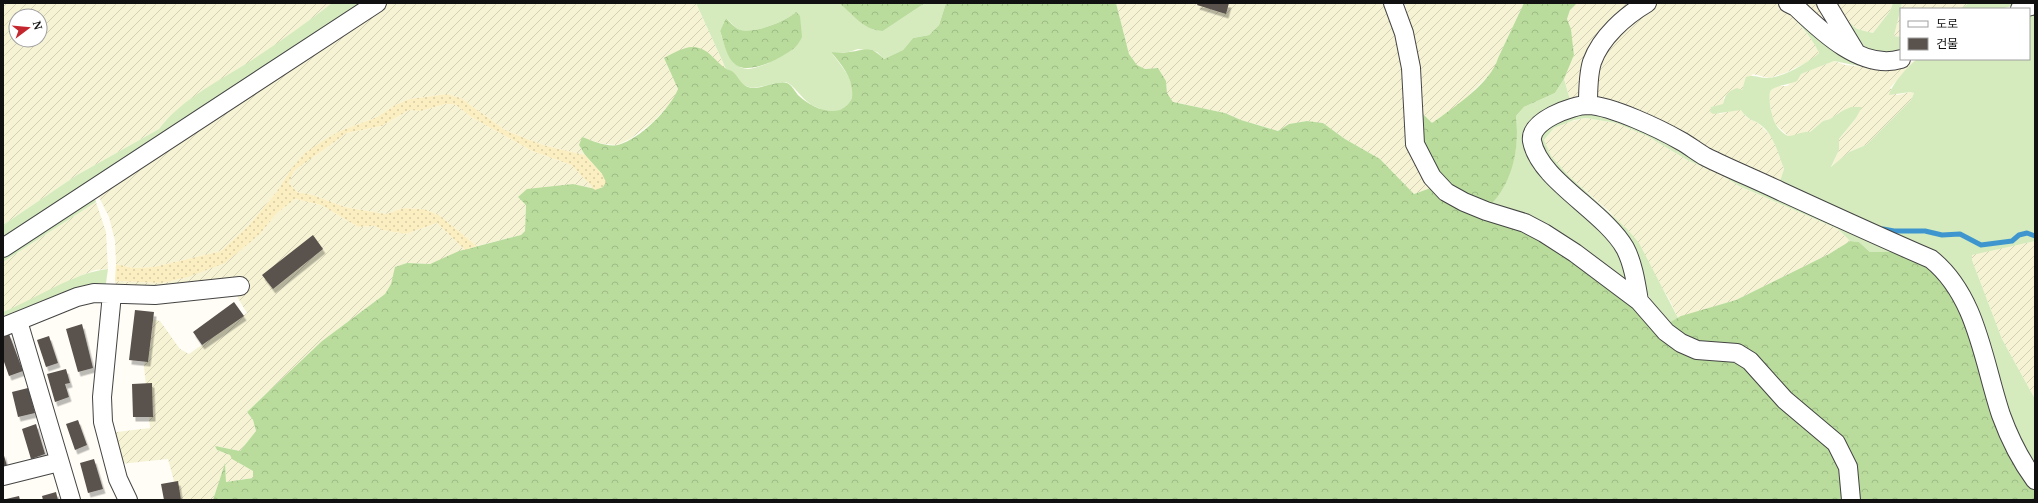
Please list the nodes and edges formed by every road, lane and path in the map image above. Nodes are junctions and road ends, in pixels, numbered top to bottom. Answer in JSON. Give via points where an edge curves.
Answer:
{"nodes":[{"id":1,"x":377,"y":3,"type":"edge"},
{"id":2,"x":1393,"y":3,"type":"edge"},
{"id":3,"x":1647,"y":3,"type":"edge"},
{"id":4,"x":1788,"y":3,"type":"edge"},
{"id":5,"x":1826,"y":3,"type":"edge"},
{"id":6,"x":2035,"y":6,"type":"edge"},
{"id":7,"x":2025,"y":8,"type":"edge"},
{"id":8,"x":1855,"y":51,"type":"junction"},
{"id":9,"x":1900,"y":59,"type":"edge"},
{"id":10,"x":1588,"y":105,"type":"junction"},
{"id":11,"x":3,"y":248,"type":"edge"},
{"id":12,"x":240,"y":286,"type":"dead end"},
{"id":13,"x":112,"y":294,"type":"junction"},
{"id":14,"x":1640,"y":300,"type":"junction"},
{"id":15,"x":10,"y":324,"type":"edge"},
{"id":16,"x":59,"y":462,"type":"junction"},
{"id":17,"x":3,"y":476,"type":"edge"},
{"id":18,"x":2035,"y":480,"type":"edge"},
{"id":19,"x":71,"y":500,"type":"edge"},
{"id":20,"x":128,"y":500,"type":"edge"},
{"id":21,"x":1851,"y":500,"type":"edge"}],
"edges":[{"from":1,"to":11,"type":"street"},
{"from":2,"to":14,"type":"street","via":[[1404,33],[1412,68],[1415,144],[1432,177],[1446,192],[1464,202],[1486,212],[1525,223],[1544,233]]},
{"from":3,"to":10,"type":"street","via":[[1632,11],[1603,41],[1592,62]]},
{"from":4,"to":8,"type":"street","via":[[1837,43]]},
{"from":5,"to":8,"type":"street"},
{"from":6,"to":7,"type":"street"},
{"from":8,"to":9,"type":"street","via":[[1865,57],[1881,60]]},
{"from":10,"to":14,"type":"street","via":[[1572,108],[1549,118],[1536,127],[1532,139],[1536,154],[1550,172],[1614,232],[1630,259]]},
{"from":10,"to":18,"type":"street","via":[[1659,129],[1704,156],[1931,258],[1943,269],[1965,300],[2002,416],[2024,465]]},
{"from":12,"to":13,"type":"street","via":[[156,295]]},
{"from":13,"to":15,"type":"street","via":[[94,293],[77,297]]},
{"from":13,"to":20,"type":"street","via":[[102,396],[102,422],[118,479]]},
{"from":14,"to":21,"type":"street","via":[[1666,332],[1681,343],[1697,350],[1737,353],[1750,361],[1785,400],[1836,443],[1848,467]]},
{"from":15,"to":16,"type":"street"},
{"from":16,"to":17,"type":"street"},
{"from":16,"to":19,"type":"street"}]}
